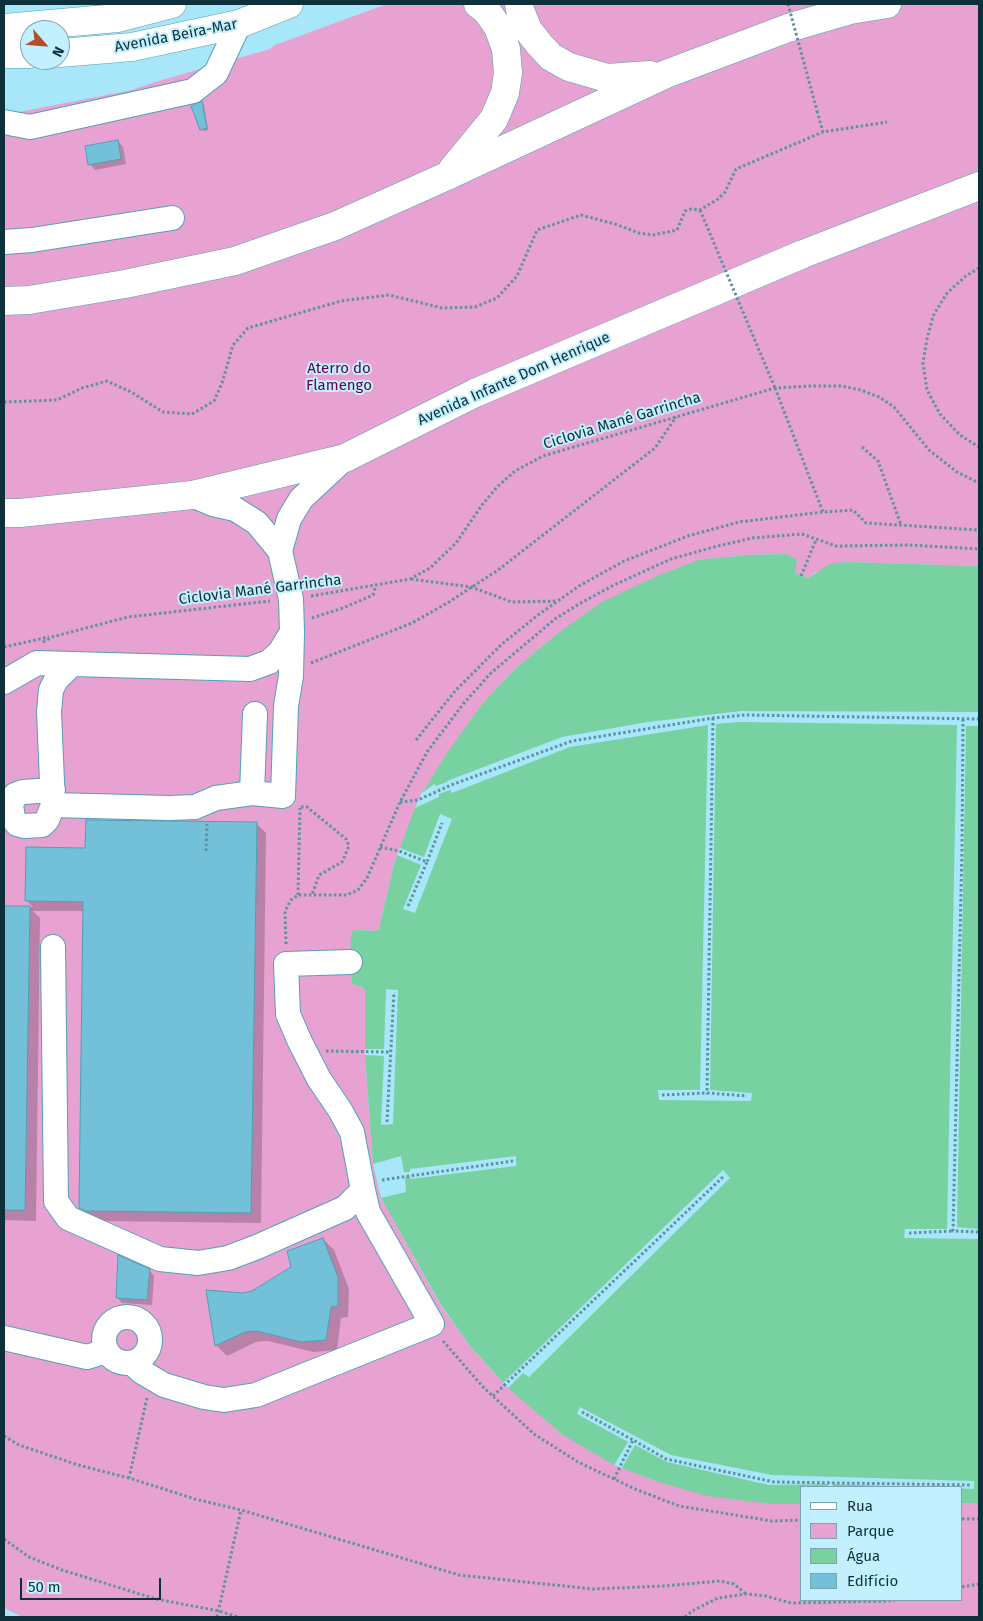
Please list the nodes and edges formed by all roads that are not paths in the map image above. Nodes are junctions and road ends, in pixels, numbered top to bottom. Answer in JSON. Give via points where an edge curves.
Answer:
{"nodes":[{"id":1,"x":172,"y":4,"type":"edge"},
{"id":2,"x":289,"y":4,"type":"edge"},
{"id":3,"x":478,"y":4,"type":"edge"},
{"id":4,"x":519,"y":4,"type":"edge"},
{"id":5,"x":888,"y":4,"type":"edge"},
{"id":6,"x":240,"y":24,"type":"junction"},
{"id":7,"x":4,"y":28,"type":"edge"},
{"id":8,"x":70,"y":52,"type":"edge"},
{"id":9,"x":4,"y":54,"type":"edge"},
{"id":10,"x":20,"y":54,"type":"edge"},
{"id":11,"x":666,"y":74,"type":"junction"},
{"id":12,"x":4,"y":122,"type":"edge"},
{"id":13,"x":447,"y":176,"type":"junction"},
{"id":14,"x":979,"y":186,"type":"edge"},
{"id":15,"x":172,"y":218,"type":"dead end"},
{"id":16,"x":4,"y":242,"type":"edge"},
{"id":17,"x":4,"y":302,"type":"edge"},
{"id":18,"x":345,"y":458,"type":"junction"},
{"id":19,"x":192,"y":495,"type":"junction"},
{"id":20,"x":4,"y":513,"type":"edge"},
{"id":21,"x":280,"y":551,"type":"junction"},
{"id":22,"x":300,"y":626,"type":"junction"},
{"id":23,"x":72,"y":664,"type":"junction"},
{"id":24,"x":4,"y":682,"type":"edge"},
{"id":25,"x":255,"y":714,"type":"dead end"},
{"id":26,"x":252,"y":793,"type":"junction"},
{"id":27,"x":53,"y":947,"type":"dead end"},
{"id":28,"x":350,"y":962,"type":"dead end"},
{"id":29,"x":363,"y":1190,"type":"junction"},
{"id":30,"x":4,"y":1338,"type":"edge"},
{"id":31,"x":106,"y":1351,"type":"junction"},
{"id":32,"x":132,"y":1363,"type":"junction"}],
"edges":[{"from":1,"to":7,"type":"main road","name":"Avenida Beira-Mar","via":[[118,18]]},
{"from":2,"to":6,"type":"main road","name":"Avenida Beira-Mar"},
{"from":3,"to":13,"type":"main road","via":[[498,27],[506,49],[508,73],[505,93],[494,119]]},
{"from":4,"to":11,"type":"main road","via":[[528,30],[551,57],[569,68],[607,78]]},
{"from":5,"to":11,"type":"main road","via":[[850,10],[788,28]]},
{"from":6,"to":8,"type":"main road","name":"Avenida Beira-Mar","via":[[132,47]]},
{"from":6,"to":12,"type":"lane","via":[[216,73],[193,91],[30,127]]},
{"from":9,"to":10,"type":"main road"},
{"from":11,"to":13,"type":"main road"},
{"from":13,"to":17,"type":"main road","via":[[335,226],[235,261],[125,284]]},
{"from":14,"to":18,"type":"main road","name":"Avenida Infante Dom Henrique","via":[[803,254],[475,393]]},
{"from":15,"to":16,"type":"lane"},
{"from":18,"to":19,"type":"main road","name":"Avenida Infante Dom Henrique"},
{"from":18,"to":21,"type":"lane","via":[[301,499],[289,519]]},
{"from":19,"to":20,"type":"main road","name":"Avenida Infante Dom Henrique"},
{"from":19,"to":21,"type":"lane","via":[[234,509],[257,524]]},
{"from":21,"to":22,"type":"lane"},
{"from":22,"to":23,"type":"lane","via":[[269,662],[250,668]]},
{"from":22,"to":26,"type":"lane","via":[[286,706],[283,796]]},
{"from":23,"to":24,"type":"lane","via":[[37,663]]},
{"from":23,"to":26,"type":"lane","via":[[51,690],[53,797],[169,808],[195,807],[216,798]]},
{"from":25,"to":26,"type":"lane"},
{"from":27,"to":29,"type":"lane","via":[[56,1201],[68,1218],[160,1259],[198,1263],[228,1258],[258,1247],[344,1208]]},
{"from":28,"to":29,"type":"lane","via":[[286,964],[288,1014],[319,1079],[352,1132]]},
{"from":29,"to":32,"type":"lane","via":[[368,1212],[432,1324],[256,1395],[224,1400],[164,1385]]},
{"from":30,"to":31,"type":"lane","via":[[87,1357]]},
{"from":31,"to":32,"type":"lane","via":[[117,1361]]},
{"from":31,"to":32,"type":"lane","via":[[106,1329],[118,1319],[132,1318],[145,1326],[150,1340],[145,1354]]}]}
